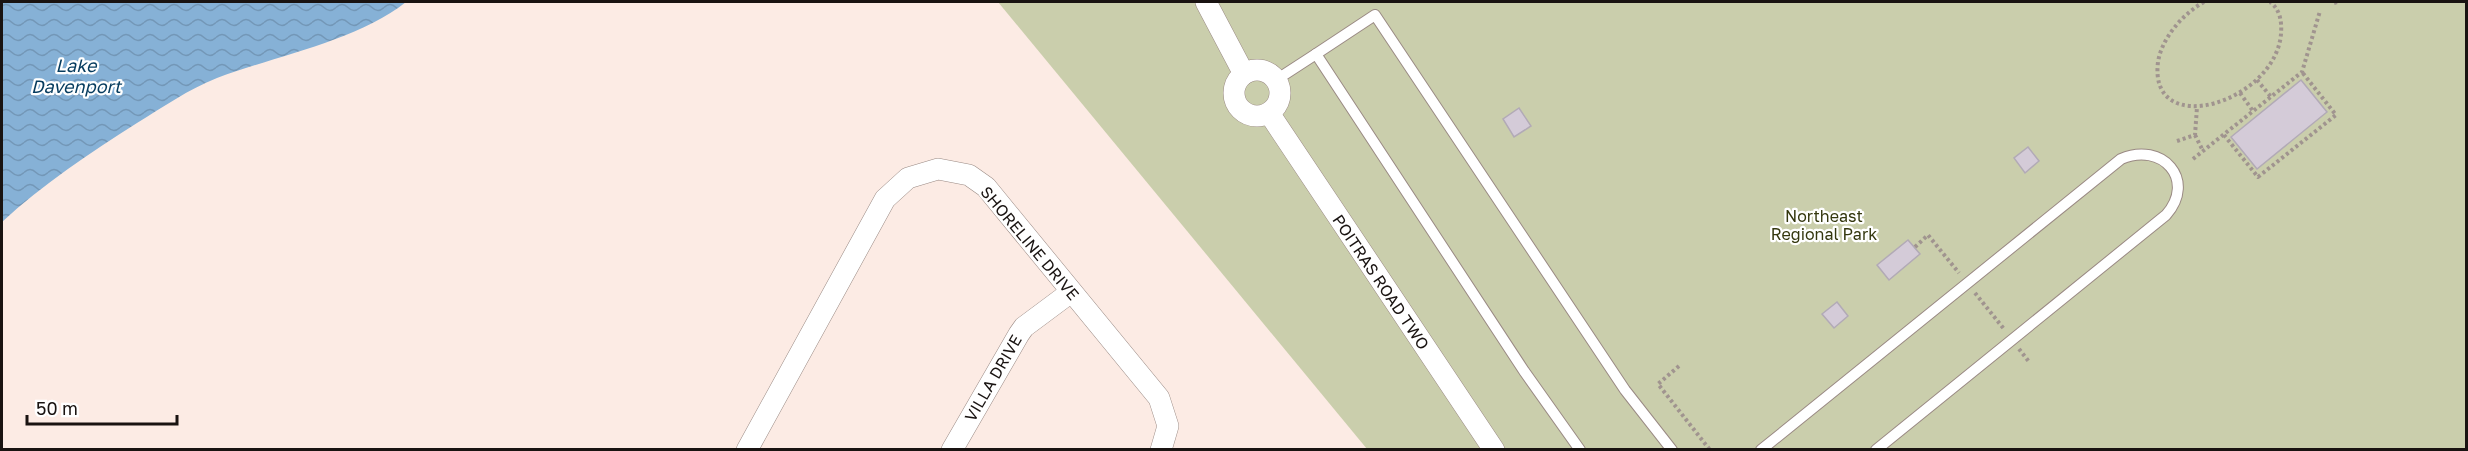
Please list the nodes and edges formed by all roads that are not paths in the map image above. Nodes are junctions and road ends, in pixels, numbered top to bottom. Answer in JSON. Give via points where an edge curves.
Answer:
{"nodes":[{"id":1,"x":1206,"y":2,"type":"edge"},
{"id":2,"x":1316,"y":54,"type":"junction"},
{"id":3,"x":1244,"y":74,"type":"junction"},
{"id":4,"x":1276,"y":80,"type":"junction"},
{"id":5,"x":1269,"y":113,"type":"junction"},
{"id":6,"x":1071,"y":292,"type":"junction"},
{"id":7,"x":747,"y":450,"type":"edge"},
{"id":8,"x":952,"y":450,"type":"edge"},
{"id":9,"x":1161,"y":450,"type":"edge"},
{"id":10,"x":1494,"y":450,"type":"edge"},
{"id":11,"x":1580,"y":450,"type":"edge"},
{"id":12,"x":1672,"y":450,"type":"edge"},
{"id":13,"x":1761,"y":450,"type":"edge"},
{"id":14,"x":1876,"y":450,"type":"edge"}],
"edges":[{"from":1,"to":3,"type":"street"},
{"from":2,"to":4,"type":"lane"},
{"from":2,"to":11,"type":"lane"},
{"from":2,"to":12,"type":"lane","via":[[1375,15],[1625,390]]},
{"from":3,"to":4,"type":"street","via":[[1265,71]]},
{"from":3,"to":5,"type":"street","via":[[1235,86],[1238,106],[1251,116]]},
{"from":4,"to":5,"type":"street","via":[[1280,96]]},
{"from":5,"to":10,"type":"street","name":"POITRAS ROAD TWO"},
{"from":6,"to":7,"type":"street","name":"SHORELINE DRIVE","via":[[986,187],[969,175],[938,169],[908,178],[885,199]]},
{"from":6,"to":8,"type":"street","name":"VILLA DRIVE","via":[[1024,327]]},
{"from":6,"to":9,"type":"street","name":"SHORELINE DRIVE","via":[[1159,398],[1168,426]]},
{"from":13,"to":14,"type":"lane","via":[[2121,159],[2140,153],[2167,164],[2178,182],[2178,191],[2166,215]]}]}
